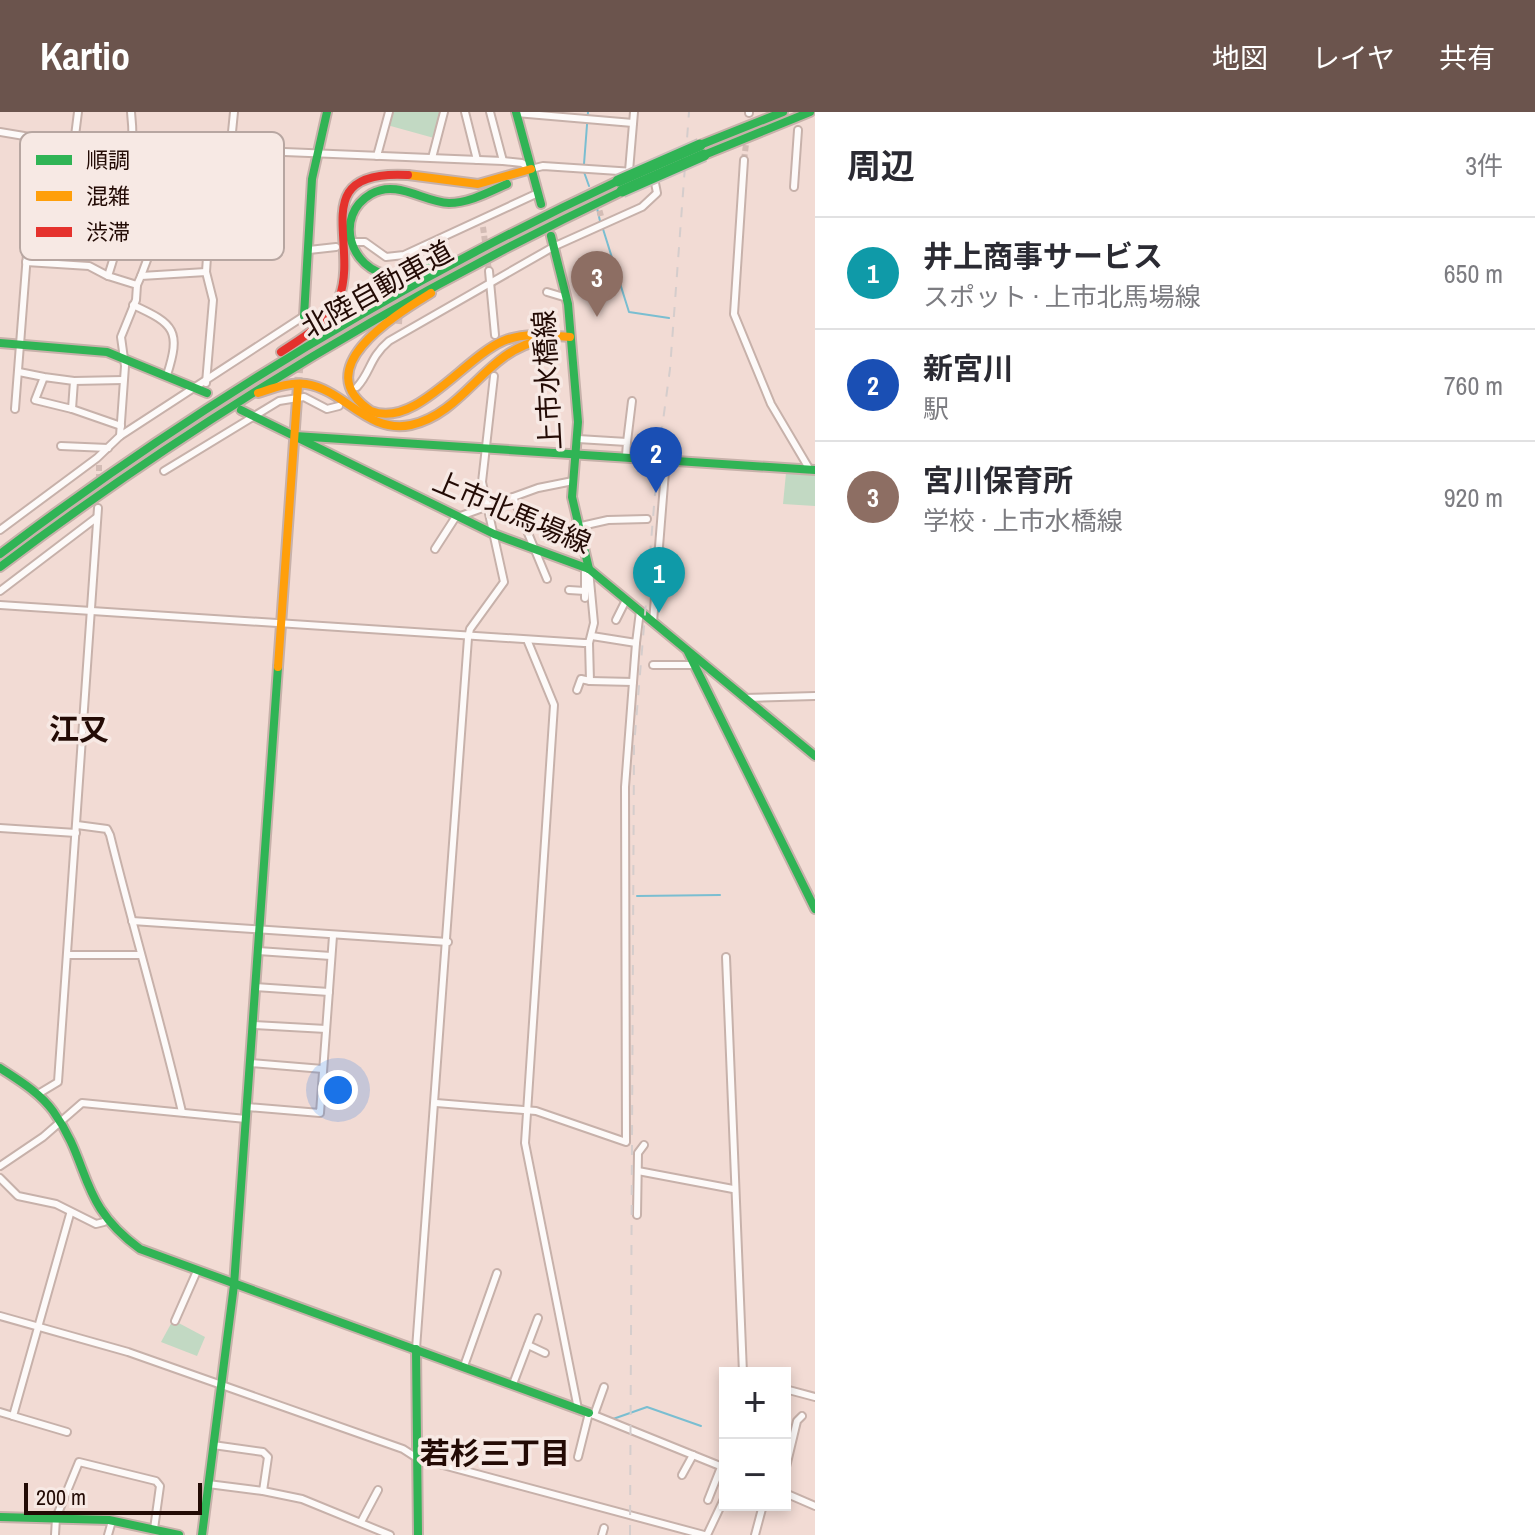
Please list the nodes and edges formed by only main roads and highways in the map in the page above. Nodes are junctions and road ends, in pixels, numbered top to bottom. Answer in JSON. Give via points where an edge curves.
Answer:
{"nodes":[{"id":1,"x":327,"y":112,"type":"edge"},
{"id":2,"x":516,"y":112,"type":"edge"},
{"id":3,"x":783,"y":112,"type":"edge"},
{"id":4,"x":810,"y":112,"type":"edge"},
{"id":5,"x":702,"y":150,"type":"junction"},
{"id":6,"x":531,"y":169,"type":"junction"},
{"id":7,"x":620,"y":186,"type":"junction"},
{"id":8,"x":540,"y":198,"type":"road end"},
{"id":9,"x":577,"y":200,"type":"junction"},
{"id":10,"x":521,"y":239,"type":"junction"},
{"id":11,"x":552,"y":242,"type":"road end"},
{"id":12,"x":303,"y":320,"type":"road end"},
{"id":13,"x":570,"y":337,"type":"junction"},
{"id":14,"x":0,"y":343,"type":"edge"},
{"id":15,"x":204,"y":388,"type":"road end"},
{"id":16,"x":298,"y":390,"type":"tunnel mouth"},
{"id":17,"x":246,"y":413,"type":"road end"},
{"id":18,"x":190,"y":418,"type":"junction"},
{"id":19,"x":294,"y":436,"type":"junction"},
{"id":20,"x":578,"y":446,"type":"junction"},
{"id":21,"x":152,"y":456,"type":"junction"},
{"id":22,"x":812,"y":470,"type":"edge"},
{"id":23,"x":0,"y":554,"type":"edge"},
{"id":24,"x":0,"y":567,"type":"edge"},
{"id":25,"x":589,"y":569,"type":"junction"},
{"id":26,"x":686,"y":649,"type":"junction"},
{"id":27,"x":815,"y":756,"type":"edge"},
{"id":28,"x":815,"y":909,"type":"edge"},
{"id":29,"x":0,"y":1068,"type":"edge"},
{"id":30,"x":234,"y":1285,"type":"junction"},
{"id":31,"x":416,"y":1349,"type":"junction"},
{"id":32,"x":587,"y":1412,"type":"road end"},
{"id":33,"x":0,"y":1517,"type":"edge"},
{"id":34,"x":179,"y":1535,"type":"edge"},
{"id":35,"x":202,"y":1535,"type":"edge"},
{"id":36,"x":418,"y":1535,"type":"edge"}],
"edges":[{"from":1,"to":12,"type":"main road","via":[[312,179]]},
{"from":2,"to":6,"type":"main road"},
{"from":3,"to":5,"type":"main road","name":"北陸自動車道"},
{"from":4,"to":5,"type":"main road","name":"北陸自動車道"},
{"from":5,"to":7,"type":"main road","name":"北陸自動車道","bridge":true},
{"from":6,"to":8,"type":"main road"},
{"from":6,"to":9,"type":"main road","via":[[452,203],[400,189],[375,192],[353,212],[350,246],[375,272],[408,274]]},
{"from":6,"to":18,"type":"main road","via":[[480,184],[390,175],[358,183],[340,215],[345,270],[333,308],[312,330]]},
{"from":7,"to":9,"type":"main road","name":"北陸自動車道"},
{"from":7,"to":10,"type":"main road","name":"北陸自動車道"},
{"from":9,"to":18,"type":"main road","name":"北陸自動車道","via":[[373,306]]},
{"from":10,"to":13,"type":"main road","via":[[369,336],[352,365],[356,397],[377,413],[399,414],[494,342],[522,333]]},
{"from":10,"to":21,"type":"main road","name":"北陸自動車道","via":[[323,347]]},
{"from":11,"to":13,"type":"main road","name":"上市水橋線","via":[[567,298]]},
{"from":13,"to":20,"type":"main road","name":"上市水橋線"},
{"from":13,"to":21,"type":"main road","via":[[516,346],[424,422],[383,425],[323,388],[293,381],[250,397]]},
{"from":14,"to":15,"type":"main road","via":[[96,351]]},
{"from":16,"to":19,"type":"main road"},
{"from":17,"to":19,"type":"main road","name":"上市北馬場線"},
{"from":18,"to":23,"type":"main road","name":"北陸自動車道"},
{"from":19,"to":20,"type":"main road"},
{"from":19,"to":25,"type":"main road","name":"上市北馬場線","via":[[494,534]]},
{"from":19,"to":30,"type":"main road"},
{"from":20,"to":22,"type":"main road","via":[[626,456]]},
{"from":20,"to":25,"type":"main road","name":"上市水橋線","via":[[572,497]]},
{"from":21,"to":24,"type":"main road","name":"北陸自動車道"},
{"from":25,"to":26,"type":"main road","name":"上市北馬場線"},
{"from":26,"to":27,"type":"main road","name":"上市北馬場線"},
{"from":26,"to":28,"type":"main road"},
{"from":29,"to":30,"type":"main road","via":[[38,1094],[60,1122],[104,1222],[140,1249]]},
{"from":30,"to":31,"type":"main road"},
{"from":30,"to":35,"type":"main road"},
{"from":31,"to":32,"type":"main road"},
{"from":31,"to":36,"type":"main road"},
{"from":33,"to":34,"type":"main road","via":[[112,1521]]}]}
